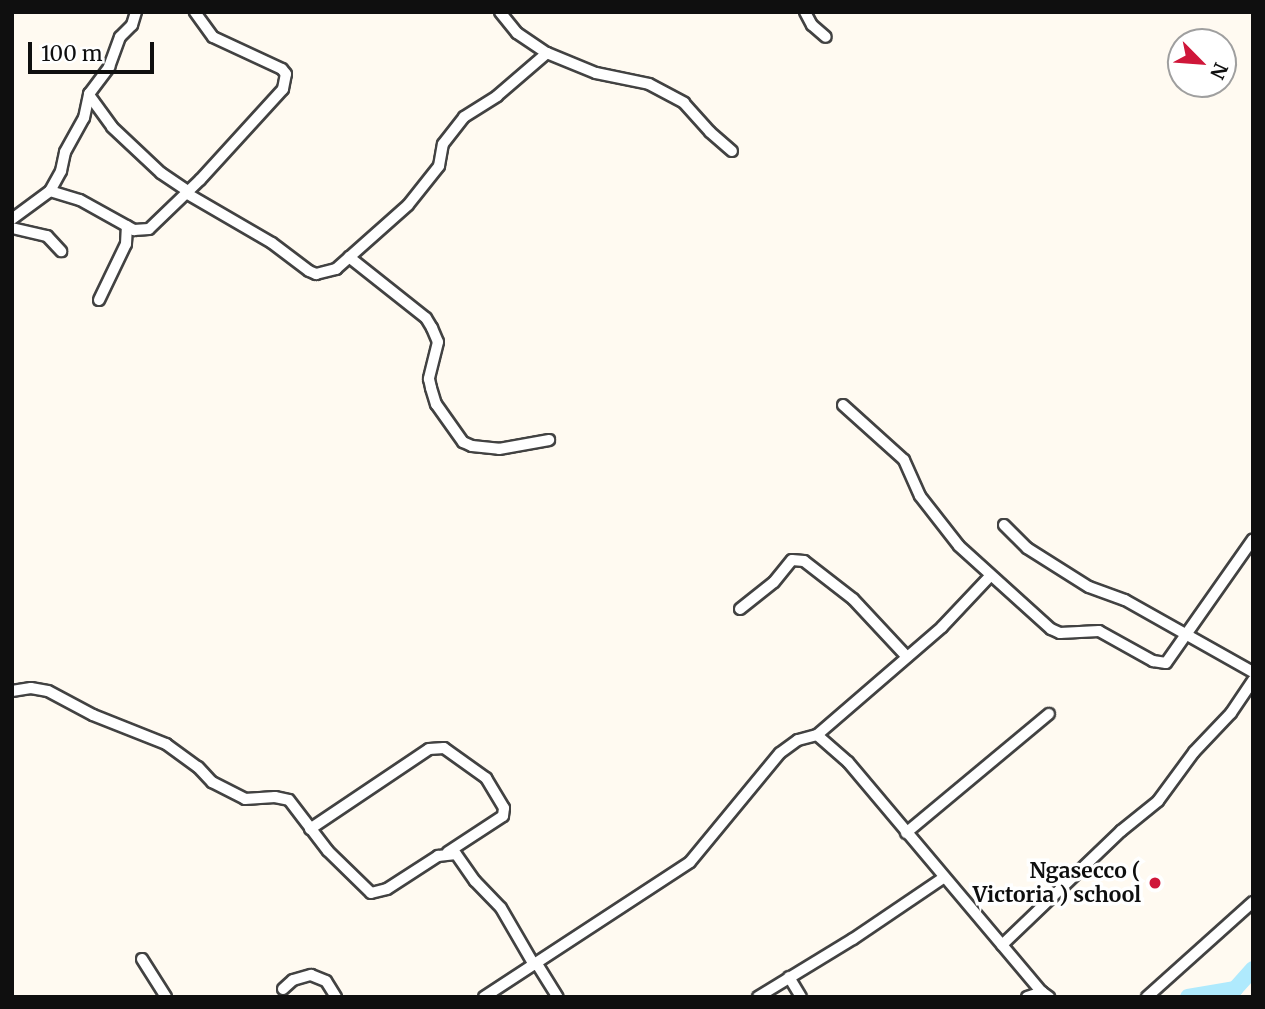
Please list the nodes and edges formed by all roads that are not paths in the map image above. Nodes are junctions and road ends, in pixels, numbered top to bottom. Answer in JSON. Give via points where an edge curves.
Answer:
{"nodes":[{"id":1,"x":136,"y":12,"type":"edge"},
{"id":2,"x":195,"y":12,"type":"edge"},
{"id":3,"x":500,"y":12,"type":"edge"},
{"id":4,"x":805,"y":12,"type":"edge"},
{"id":5,"x":826,"y":37,"type":"dead end"},
{"id":6,"x":547,"y":53,"type":"junction"},
{"id":7,"x":89,"y":95,"type":"junction"},
{"id":8,"x":732,"y":151,"type":"dead end"},
{"id":9,"x":50,"y":191,"type":"junction"},
{"id":10,"x":187,"y":192,"type":"junction"},
{"id":11,"x":12,"y":219,"type":"edge"},
{"id":12,"x":127,"y":226,"type":"junction"},
{"id":13,"x":12,"y":228,"type":"edge"},
{"id":14,"x":61,"y":251,"type":"dead end"},
{"id":15,"x":349,"y":257,"type":"junction"},
{"id":16,"x":99,"y":300,"type":"dead end"},
{"id":17,"x":843,"y":405,"type":"dead end"},
{"id":18,"x":550,"y":440,"type":"dead end"},
{"id":19,"x":1004,"y":525,"type":"dead end"},
{"id":20,"x":1253,"y":539,"type":"edge"},
{"id":21,"x":990,"y":576,"type":"junction"},
{"id":22,"x":740,"y":608,"type":"dead end"},
{"id":23,"x":1186,"y":634,"type":"junction"},
{"id":24,"x":907,"y":657,"type":"junction"},
{"id":25,"x":1253,"y":671,"type":"edge"},
{"id":26,"x":1253,"y":680,"type":"edge"},
{"id":27,"x":12,"y":691,"type":"edge"},
{"id":28,"x":1049,"y":714,"type":"dead end"},
{"id":29,"x":817,"y":736,"type":"junction"},
{"id":30,"x":310,"y":829,"type":"junction"},
{"id":31,"x":906,"y":833,"type":"junction"},
{"id":32,"x":448,"y":852,"type":"junction"},
{"id":33,"x":943,"y":878,"type":"junction"},
{"id":34,"x":1253,"y":902,"type":"edge"},
{"id":35,"x":1002,"y":945,"type":"junction"},
{"id":36,"x":142,"y":959,"type":"dead end"},
{"id":37,"x":536,"y":964,"type":"junction"},
{"id":38,"x":789,"y":977,"type":"junction"},
{"id":39,"x":283,"y":989,"type":"dead end"},
{"id":40,"x":1045,"y":995,"type":"edge"},
{"id":41,"x":166,"y":997,"type":"edge"},
{"id":42,"x":336,"y":997,"type":"edge"},
{"id":43,"x":484,"y":997,"type":"edge"},
{"id":44,"x":558,"y":997,"type":"edge"},
{"id":45,"x":758,"y":997,"type":"edge"},
{"id":46,"x":801,"y":997,"type":"edge"},
{"id":47,"x":1027,"y":997,"type":"edge"},
{"id":48,"x":1147,"y":997,"type":"edge"}],
"edges":[{"from":1,"to":7,"type":"street","via":[[109,67]]},
{"from":2,"to":10,"type":"street","via":[[213,37],[282,69],[286,78],[283,89]]},
{"from":3,"to":6,"type":"street","via":[[517,33]]},
{"from":4,"to":5,"type":"street"},
{"from":6,"to":8,"type":"street","via":[[596,73],[632,79],[663,91],[684,103]]},
{"from":6,"to":15,"type":"street","via":[[497,96],[464,117],[443,144],[439,166],[408,205]]},
{"from":7,"to":9,"type":"street","via":[[84,118]]},
{"from":7,"to":10,"type":"street","via":[[112,127]]},
{"from":9,"to":11,"type":"street"},
{"from":9,"to":12,"type":"street","via":[[80,200]]},
{"from":10,"to":12,"type":"street","via":[[149,229],[141,232]]},
{"from":10,"to":15,"type":"street","via":[[316,274],[336,269]]},
{"from":12,"to":16,"type":"street","via":[[125,244]]},
{"from":13,"to":14,"type":"street","via":[[47,236]]},
{"from":15,"to":18,"type":"street","via":[[426,318],[438,342],[431,388],[436,404],[463,442],[499,449]]},
{"from":17,"to":21,"type":"street","via":[[904,460],[920,496],[958,546]]},
{"from":19,"to":23,"type":"street","via":[[1027,548],[1089,587],[1125,600]]},
{"from":20,"to":23,"type":"street"},
{"from":21,"to":23,"type":"street","via":[[1051,629],[1070,634],[1099,631],[1153,661],[1166,663]]},
{"from":21,"to":24,"type":"street"},
{"from":22,"to":24,"type":"street","via":[[774,582],[792,560],[804,561],[853,599]]},
{"from":23,"to":25,"type":"street"},
{"from":24,"to":29,"type":"street"},
{"from":26,"to":35,"type":"street","via":[[1158,801]]},
{"from":27,"to":30,"type":"street","via":[[48,691],[166,744],[212,782],[245,799],[289,800]]},
{"from":28,"to":31,"type":"street"},
{"from":29,"to":31,"type":"street","via":[[848,762]]},
{"from":29,"to":37,"type":"street","via":[[798,740],[780,753],[690,862]]},
{"from":30,"to":32,"type":"street","via":[[371,893],[387,889]]},
{"from":30,"to":32,"type":"street","via":[[429,749],[444,748],[486,778],[505,808],[503,816]]},
{"from":31,"to":33,"type":"street"},
{"from":32,"to":37,"type":"street","via":[[461,858],[501,908]]},
{"from":33,"to":35,"type":"street"},
{"from":33,"to":38,"type":"street"},
{"from":34,"to":48,"type":"street"},
{"from":35,"to":40,"type":"street"},
{"from":36,"to":41,"type":"street"},
{"from":37,"to":43,"type":"street"},
{"from":37,"to":44,"type":"street"},
{"from":38,"to":45,"type":"street"},
{"from":38,"to":46,"type":"street"},
{"from":39,"to":42,"type":"street","via":[[293,980],[311,975],[326,981]]},
{"from":40,"to":47,"type":"street"}]}
